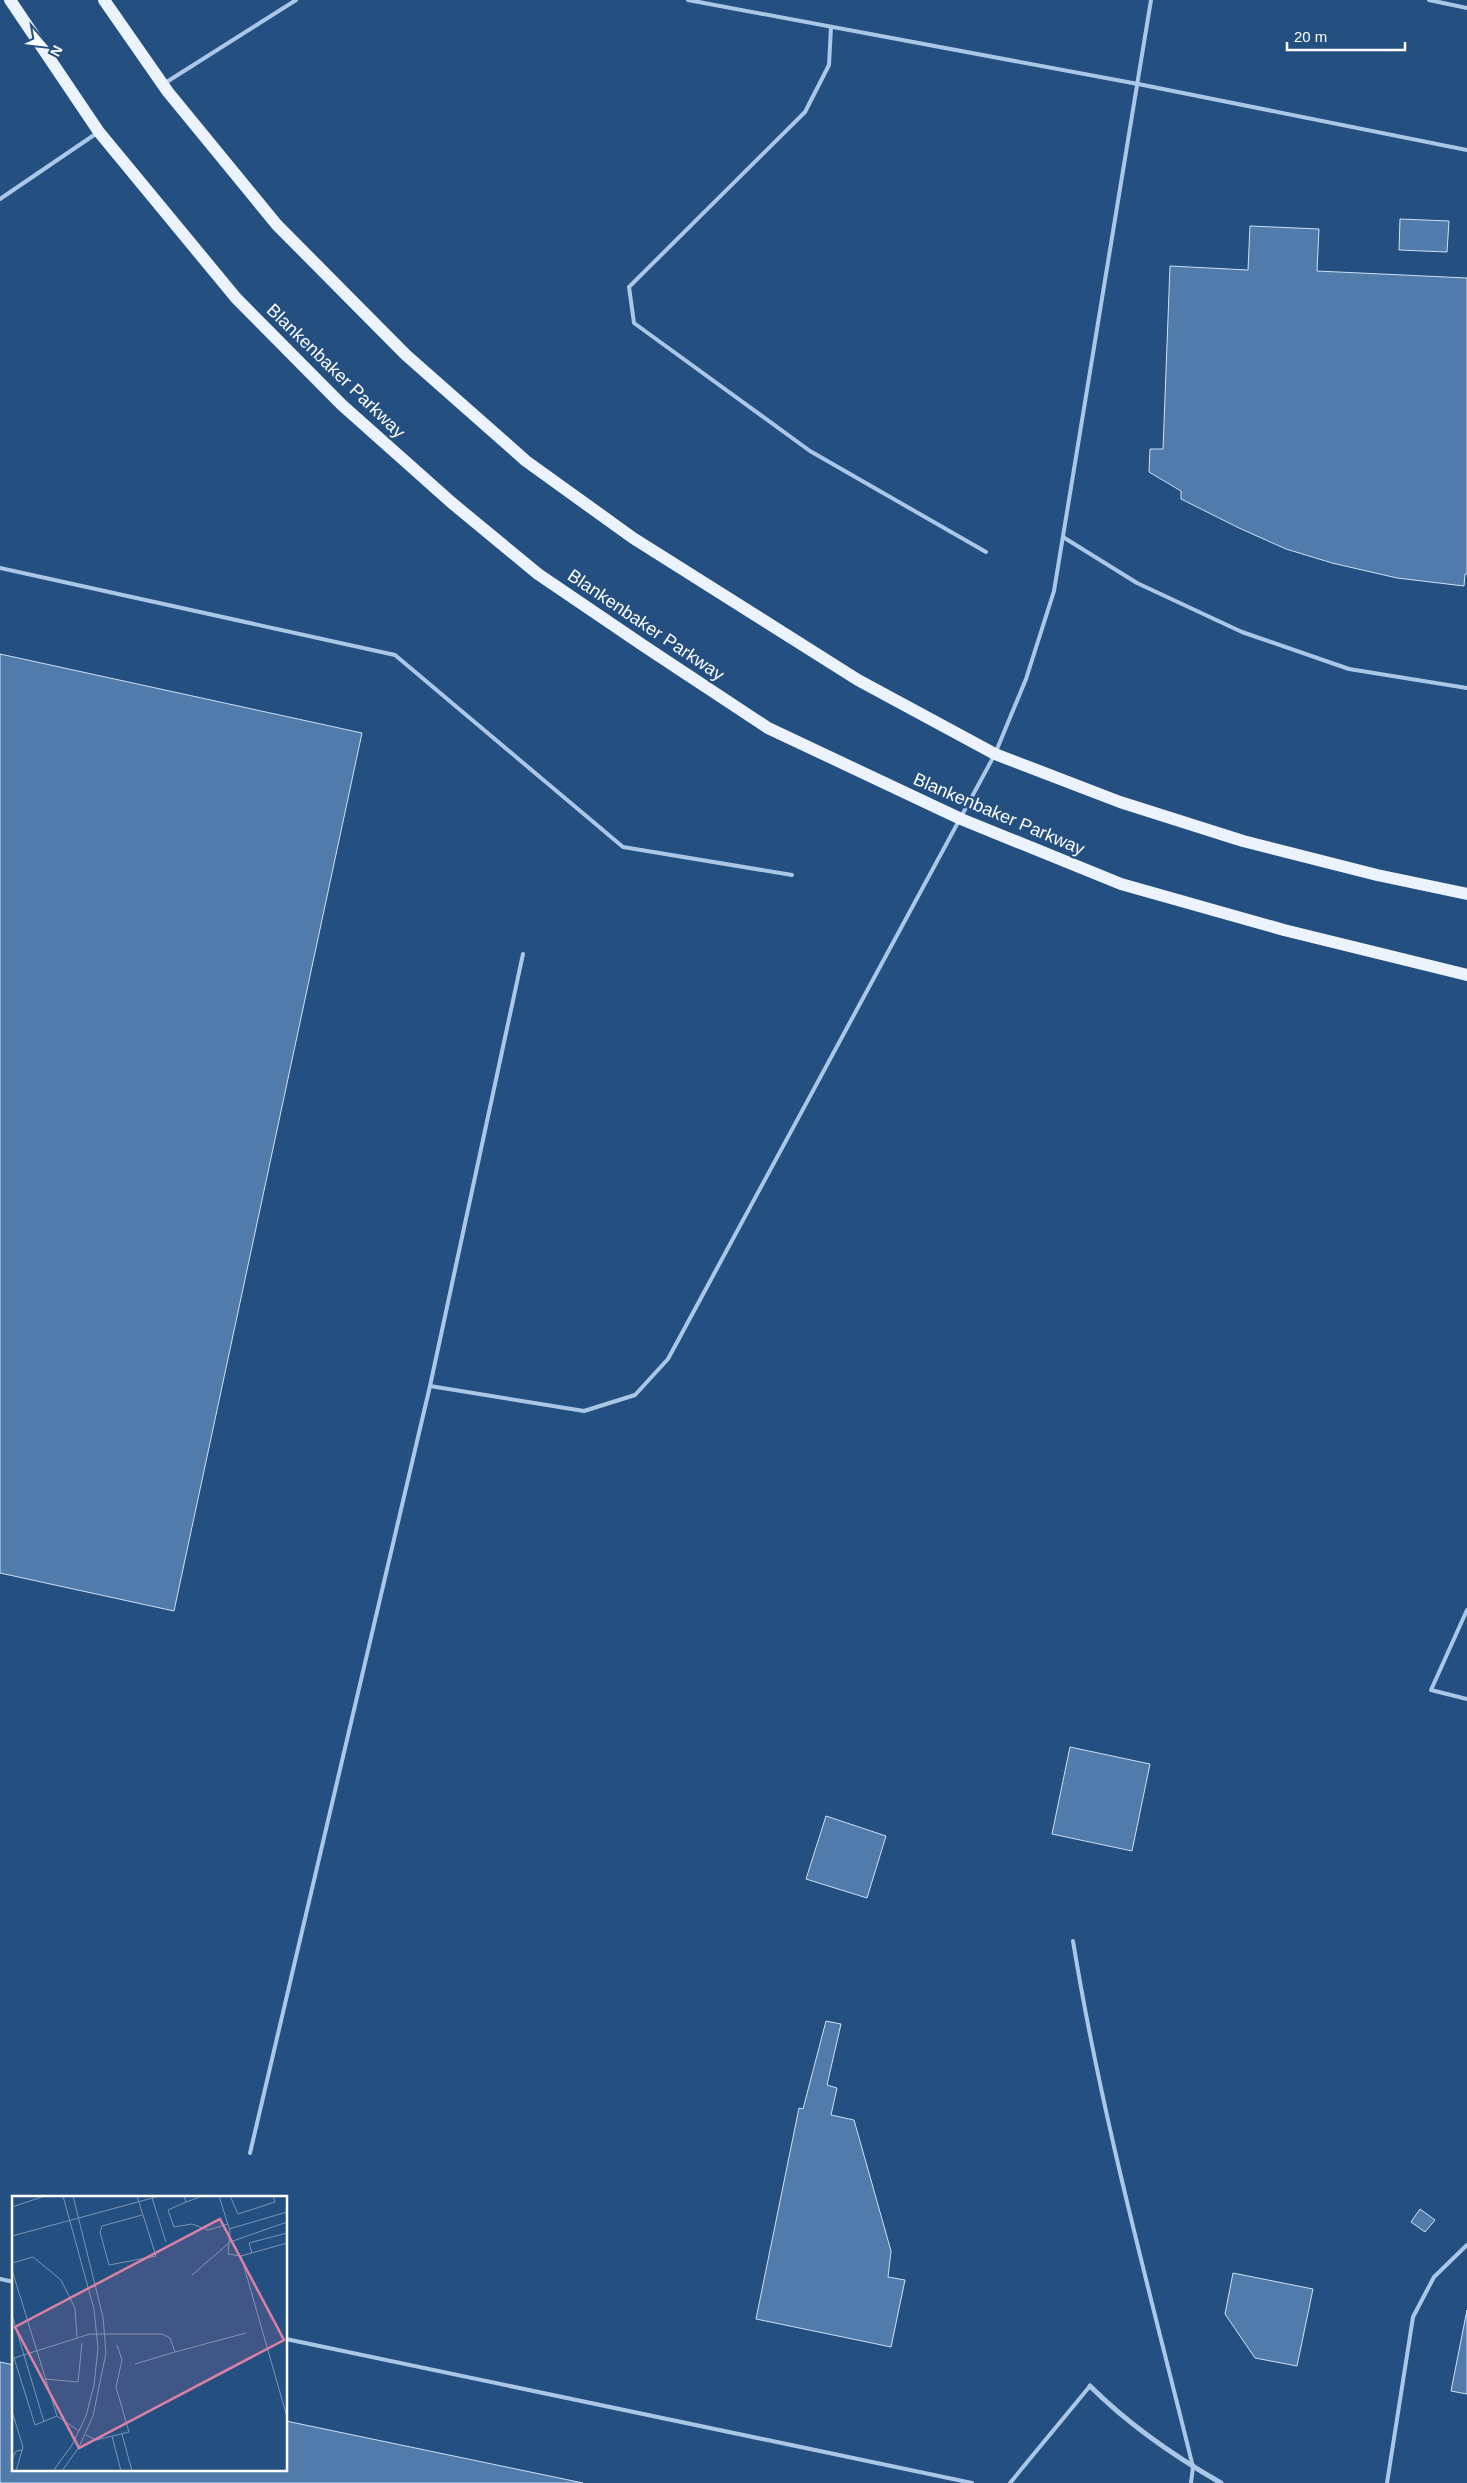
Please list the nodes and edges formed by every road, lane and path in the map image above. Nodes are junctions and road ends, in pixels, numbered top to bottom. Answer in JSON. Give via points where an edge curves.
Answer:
{"nodes":[{"id":1,"x":10,"y":0,"type":"edge"},
{"id":2,"x":104,"y":0,"type":"edge"},
{"id":3,"x":296,"y":0,"type":"edge"},
{"id":4,"x":688,"y":0,"type":"edge"},
{"id":5,"x":1151,"y":0,"type":"edge"},
{"id":6,"x":1429,"y":0,"type":"edge"},
{"id":7,"x":1467,"y":8,"type":"edge"},
{"id":8,"x":831,"y":27,"type":"junction"},
{"id":9,"x":1138,"y":84,"type":"junction"},
{"id":10,"x":163,"y":85,"type":"junction"},
{"id":11,"x":99,"y":132,"type":"junction"},
{"id":12,"x":1467,"y":150,"type":"edge"},
{"id":13,"x":0,"y":199,"type":"edge"},
{"id":14,"x":1063,"y":537,"type":"junction"},
{"id":15,"x":986,"y":552,"type":"dead end"},
{"id":16,"x":0,"y":568,"type":"edge"},
{"id":17,"x":1467,"y":688,"type":"edge"},
{"id":18,"x":995,"y":754,"type":"junction"},
{"id":19,"x":961,"y":819,"type":"junction"},
{"id":20,"x":792,"y":874,"type":"dead end"},
{"id":21,"x":1467,"y":894,"type":"edge"},
{"id":22,"x":523,"y":954,"type":"dead end"},
{"id":23,"x":1467,"y":975,"type":"edge"},
{"id":24,"x":430,"y":1386,"type":"junction"},
{"id":25,"x":1467,"y":1610,"type":"edge"},
{"id":26,"x":1467,"y":1699,"type":"edge"},
{"id":27,"x":1073,"y":1941,"type":"dead end"},
{"id":28,"x":250,"y":2153,"type":"dead end"},
{"id":29,"x":1467,"y":2245,"type":"edge"},
{"id":30,"x":288,"y":2339,"type":"edge"},
{"id":31,"x":1090,"y":2386,"type":"joint"},
{"id":32,"x":1193,"y":2467,"type":"junction"},
{"id":33,"x":972,"y":2483,"type":"edge"},
{"id":34,"x":1010,"y":2483,"type":"edge"},
{"id":35,"x":1191,"y":2483,"type":"edge"},
{"id":36,"x":1221,"y":2483,"type":"edge"},
{"id":37,"x":1387,"y":2483,"type":"edge"}],
"edges":[{"from":1,"to":11,"type":"main road","name":"Blankenbaker Parkway"},
{"from":2,"to":10,"type":"main road"},
{"from":3,"to":10,"type":"lane"},
{"from":4,"to":8,"type":"lane"},
{"from":5,"to":9,"type":"lane"},
{"from":6,"to":7,"type":"lane"},
{"from":8,"to":9,"type":"lane"},
{"from":8,"to":15,"type":"lane","via":[[829,66],[804,112],[629,287],[634,322],[810,451]]},
{"from":9,"to":12,"type":"lane"},
{"from":9,"to":14,"type":"lane"},
{"from":10,"to":18,"type":"main road","via":[[277,225],[406,355],[526,461],[633,538],[858,680]]},
{"from":11,"to":13,"type":"lane"},
{"from":11,"to":19,"type":"main road","name":"Blankenbaker Parkway","via":[[236,298],[329,392],[452,503],[538,574],[768,728]]},
{"from":14,"to":17,"type":"lane","via":[[1136,583],[1242,632],[1349,669]]},
{"from":14,"to":18,"type":"lane","via":[[1054,592],[1026,679]]},
{"from":16,"to":20,"type":"lane","via":[[395,655],[623,847]]},
{"from":18,"to":19,"type":"lane"},
{"from":18,"to":21,"type":"main road","via":[[1120,802],[1243,841],[1377,876]]},
{"from":19,"to":23,"type":"main road","name":"Blankenbaker Parkway","via":[[1121,884],[1284,930]]},
{"from":19,"to":24,"type":"lane","via":[[668,1358],[635,1395],[584,1411]]},
{"from":22,"to":24,"type":"lane"},
{"from":24,"to":28,"type":"lane"},
{"from":25,"to":26,"type":"lane","via":[[1431,1690]]},
{"from":27,"to":32,"type":"lane","via":[[1088,2033],[1111,2137]]},
{"from":29,"to":37,"type":"lane","via":[[1434,2277],[1413,2317]]},
{"from":30,"to":33,"type":"lane"},
{"from":31,"to":32,"type":"street","via":[[1114,2410]]},
{"from":31,"to":34,"type":"lane"},
{"from":32,"to":35,"type":"lane"},
{"from":32,"to":36,"type":"street"}]}
